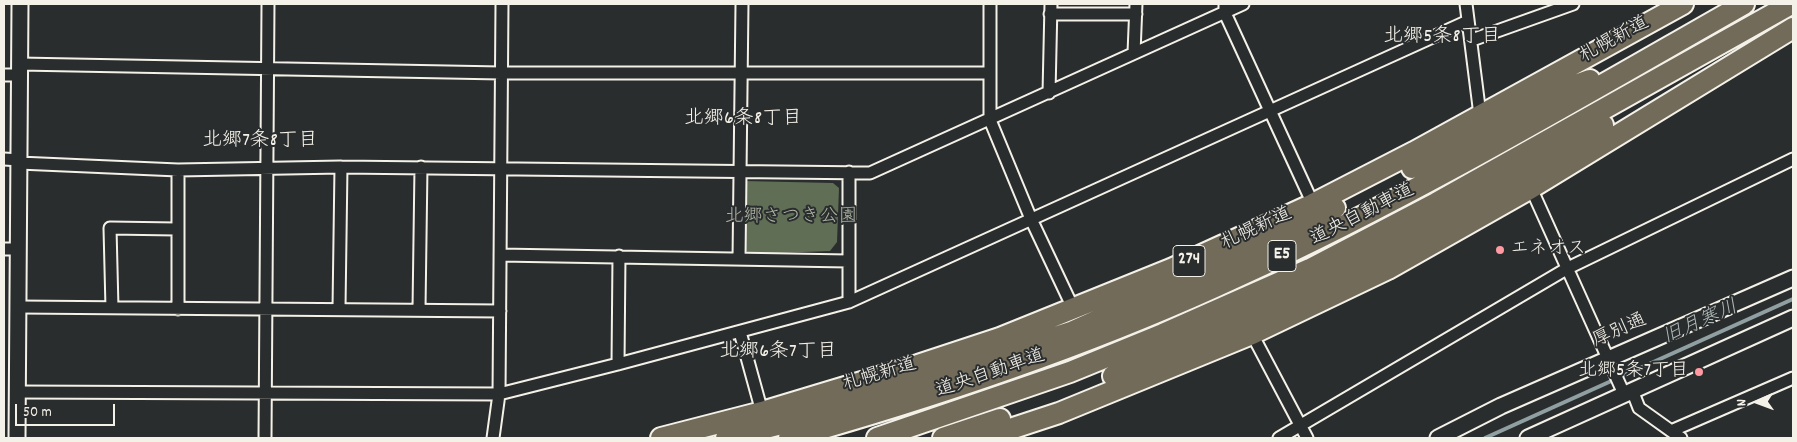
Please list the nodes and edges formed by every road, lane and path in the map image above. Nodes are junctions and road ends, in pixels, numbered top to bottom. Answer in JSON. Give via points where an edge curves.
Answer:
{"nodes":[{"id":1,"x":20,"y":4,"type":"edge"},
{"id":2,"x":268,"y":4,"type":"edge"},
{"id":3,"x":502,"y":4,"type":"edge"},
{"id":4,"x":742,"y":4,"type":"edge"},
{"id":5,"x":990,"y":4,"type":"edge"},
{"id":6,"x":1243,"y":4,"type":"edge"},
{"id":7,"x":1466,"y":4,"type":"edge"},
{"id":8,"x":1573,"y":4,"type":"edge"},
{"id":9,"x":1683,"y":4,"type":"edge"},
{"id":10,"x":1744,"y":4,"type":"edge"},
{"id":11,"x":1791,"y":4,"type":"edge"},
{"id":12,"x":1225,"y":8,"type":"edge"},
{"id":13,"x":1051,"y":9,"type":"edge"},
{"id":14,"x":1136,"y":9,"type":"edge"},
{"id":15,"x":1468,"y":21,"type":"junction"},
{"id":16,"x":1793,"y":28,"type":"edge"},
{"id":17,"x":1472,"y":40,"type":"junction"},
{"id":18,"x":1134,"y":53,"type":"junction"},
{"id":19,"x":1646,"y":59,"type":"junction"},
{"id":20,"x":267,"y":68,"type":"junction"},
{"id":21,"x":20,"y":70,"type":"junction"},
{"id":22,"x":741,"y":72,"type":"junction"},
{"id":23,"x":501,"y":73,"type":"junction"},
{"id":24,"x":989,"y":73,"type":"junction"},
{"id":25,"x":1670,"y":74,"type":"junction"},
{"id":26,"x":4,"y":75,"type":"edge"},
{"id":27,"x":1049,"y":93,"type":"junction"},
{"id":28,"x":1269,"y":110,"type":"junction"},
{"id":29,"x":1480,"y":114,"type":"junction"},
{"id":30,"x":990,"y":120,"type":"junction"},
{"id":31,"x":1793,"y":159,"type":"edge"},
{"id":32,"x":4,"y":160,"type":"edge"},
{"id":33,"x":19,"y":161,"type":"junction"},
{"id":34,"x":268,"y":167,"type":"junction"},
{"id":35,"x":341,"y":167,"type":"junction"},
{"id":36,"x":421,"y":168,"type":"junction"},
{"id":37,"x":501,"y":168,"type":"junction"},
{"id":38,"x":178,"y":170,"type":"junction"},
{"id":39,"x":740,"y":171,"type":"junction"},
{"id":40,"x":849,"y":172,"type":"junction"},
{"id":41,"x":1531,"y":188,"type":"junction"},
{"id":42,"x":1314,"y":204,"type":"junction"},
{"id":43,"x":1031,"y":219,"type":"junction"},
{"id":44,"x":176,"y":229,"type":"junction"},
{"id":45,"x":11,"y":249,"type":"edge"},
{"id":46,"x":500,"y":255,"type":"junction"},
{"id":47,"x":619,"y":256,"type":"junction"},
{"id":48,"x":739,"y":259,"type":"junction"},
{"id":49,"x":848,"y":261,"type":"junction"},
{"id":50,"x":1568,"y":268,"type":"junction"},
{"id":51,"x":1793,"y":278,"type":"edge"},
{"id":52,"x":849,"y":302,"type":"junction"},
{"id":53,"x":18,"y":307,"type":"junction"},
{"id":54,"x":112,"y":308,"type":"junction"},
{"id":55,"x":340,"y":308,"type":"junction"},
{"id":56,"x":1073,"y":308,"type":"junction"},
{"id":57,"x":178,"y":309,"type":"junction"},
{"id":58,"x":265,"y":309,"type":"junction"},
{"id":59,"x":419,"y":309,"type":"junction"},
{"id":60,"x":500,"y":311,"type":"junction"},
{"id":61,"x":1793,"y":318,"type":"edge"},
{"id":62,"x":740,"y":332,"type":"junction"},
{"id":63,"x":1252,"y":334,"type":"junction"},
{"id":64,"x":11,"y":360,"type":"edge"},
{"id":65,"x":618,"y":364,"type":"junction"},
{"id":66,"x":1610,"y":364,"type":"junction"},
{"id":67,"x":1793,"y":378,"type":"edge"},
{"id":68,"x":1625,"y":390,"type":"junction"},
{"id":69,"x":18,"y":392,"type":"junction"},
{"id":70,"x":266,"y":394,"type":"junction"},
{"id":71,"x":499,"y":394,"type":"junction"},
{"id":72,"x":762,"y":412,"type":"junction"},
{"id":73,"x":1300,"y":426,"type":"junction"},
{"id":74,"x":1676,"y":435,"type":"edge"},
{"id":75,"x":18,"y":438,"type":"edge"},
{"id":76,"x":265,"y":438,"type":"edge"},
{"id":77,"x":493,"y":438,"type":"edge"},
{"id":78,"x":661,"y":438,"type":"edge"},
{"id":79,"x":726,"y":438,"type":"edge"},
{"id":80,"x":789,"y":438,"type":"edge"},
{"id":81,"x":877,"y":438,"type":"edge"},
{"id":82,"x":943,"y":438,"type":"edge"},
{"id":83,"x":983,"y":438,"type":"edge"},
{"id":84,"x":1279,"y":438,"type":"edge"},
{"id":85,"x":1307,"y":438,"type":"edge"},
{"id":86,"x":1438,"y":438,"type":"edge"},
{"id":87,"x":1528,"y":438,"type":"edge"}],
"edges":[{"from":1,"to":21,"type":"street"},
{"from":2,"to":20,"type":"street"},
{"from":3,"to":23,"type":"street"},
{"from":4,"to":22,"type":"street"},
{"from":5,"to":24,"type":"street"},
{"from":6,"to":12,"type":"street"},
{"from":7,"to":15,"type":"street"},
{"from":8,"to":17,"type":"street"},
{"from":9,"to":29,"type":"highway","name":"札幌新道","number":"274"},
{"from":10,"to":19,"type":"highway","name":"道央自動車道","number":"E5"},
{"from":11,"to":25,"type":"highway","name":"道央自動車道","number":"E5"},
{"from":12,"to":18,"type":"street"},
{"from":12,"to":28,"type":"street"},
{"from":13,"to":14,"type":"street"},
{"from":13,"to":27,"type":"street"},
{"from":14,"to":18,"type":"street"},
{"from":15,"to":17,"type":"street"},
{"from":15,"to":28,"type":"street"},
{"from":16,"to":41,"type":"highway"},
{"from":17,"to":29,"type":"street"},
{"from":18,"to":27,"type":"street"},
{"from":19,"to":79,"type":"highway","via":[[1562,90],[1260,247],[1071,332],[785,423]]},
{"from":19,"to":80,"type":"highway","name":"道央自動車道","number":"E5","via":[[1424,184],[1236,278],[1066,349]]},
{"from":20,"to":21,"type":"street"},
{"from":20,"to":23,"type":"street"},
{"from":20,"to":34,"type":"street"},
{"from":21,"to":26,"type":"street"},
{"from":21,"to":33,"type":"street"},
{"from":22,"to":23,"type":"street"},
{"from":22,"to":24,"type":"street"},
{"from":22,"to":39,"type":"street"},
{"from":23,"to":37,"type":"street"},
{"from":24,"to":30,"type":"street"},
{"from":25,"to":81,"type":"highway","name":"道央自動車道","number":"E5","via":[[1310,269],[1070,372]]},
{"from":25,"to":82,"type":"highway","via":[[1604,125],[1483,199],[1342,274],[1062,398]]},
{"from":27,"to":30,"type":"street"},
{"from":28,"to":42,"type":"street"},
{"from":28,"to":43,"type":"street"},
{"from":29,"to":42,"type":"highway","name":"札幌新道","number":"274"},
{"from":30,"to":40,"type":"street","via":[[870,173]]},
{"from":30,"to":43,"type":"street"},
{"from":31,"to":50,"type":"street"},
{"from":32,"to":33,"type":"street"},
{"from":33,"to":38,"type":"street"},
{"from":33,"to":45,"type":"street"},
{"from":34,"to":35,"type":"street"},
{"from":34,"to":38,"type":"street"},
{"from":34,"to":58,"type":"street"},
{"from":35,"to":36,"type":"street"},
{"from":35,"to":55,"type":"street"},
{"from":36,"to":37,"type":"street"},
{"from":36,"to":59,"type":"street"},
{"from":37,"to":39,"type":"street"},
{"from":37,"to":46,"type":"street"},
{"from":38,"to":44,"type":"street"},
{"from":39,"to":40,"type":"street"},
{"from":39,"to":48,"type":"street"},
{"from":40,"to":49,"type":"street"},
{"from":41,"to":50,"type":"street"},
{"from":41,"to":63,"type":"highway","via":[[1388,269]]},
{"from":42,"to":56,"type":"highway","name":"札幌新道","number":"274","via":[[1172,269]]},
{"from":43,"to":52,"type":"street"},
{"from":43,"to":56,"type":"street"},
{"from":44,"to":54,"type":"street","via":[[110,228]]},
{"from":44,"to":57,"type":"street"},
{"from":45,"to":53,"type":"street"},
{"from":46,"to":47,"type":"street"},
{"from":46,"to":60,"type":"street"},
{"from":47,"to":48,"type":"street"},
{"from":47,"to":65,"type":"street"},
{"from":48,"to":49,"type":"street"},
{"from":49,"to":52,"type":"street"},
{"from":50,"to":66,"type":"street"},
{"from":50,"to":73,"type":"street"},
{"from":51,"to":66,"type":"street","name":"厚別通"},
{"from":52,"to":62,"type":"street"},
{"from":53,"to":54,"type":"street"},
{"from":53,"to":64,"type":"street"},
{"from":54,"to":57,"type":"street"},
{"from":55,"to":58,"type":"street"},
{"from":55,"to":59,"type":"street"},
{"from":56,"to":72,"type":"highway","name":"札幌新道","number":"274","via":[[1000,338]]},
{"from":57,"to":58,"type":"street"},
{"from":58,"to":70,"type":"street"},
{"from":59,"to":60,"type":"street"},
{"from":60,"to":71,"type":"street"},
{"from":61,"to":68,"type":"street"},
{"from":62,"to":65,"type":"street"},
{"from":62,"to":72,"type":"street"},
{"from":63,"to":73,"type":"street"},
{"from":63,"to":83,"type":"highway","via":[[1059,413]]},
{"from":64,"to":69,"type":"street"},
{"from":65,"to":71,"type":"street"},
{"from":66,"to":68,"type":"street"},
{"from":66,"to":86,"type":"street","name":"厚別通","via":[[1501,406]]},
{"from":67,"to":74,"type":"street"},
{"from":68,"to":74,"type":"street","via":[[1639,408]]},
{"from":68,"to":87,"type":"street"},
{"from":69,"to":70,"type":"street"},
{"from":69,"to":75,"type":"street"},
{"from":70,"to":71,"type":"street"},
{"from":70,"to":76,"type":"street"},
{"from":71,"to":77,"type":"street"},
{"from":72,"to":78,"type":"highway","name":"札幌新道","number":"274"},
{"from":73,"to":84,"type":"street"},
{"from":73,"to":85,"type":"street"}]}
